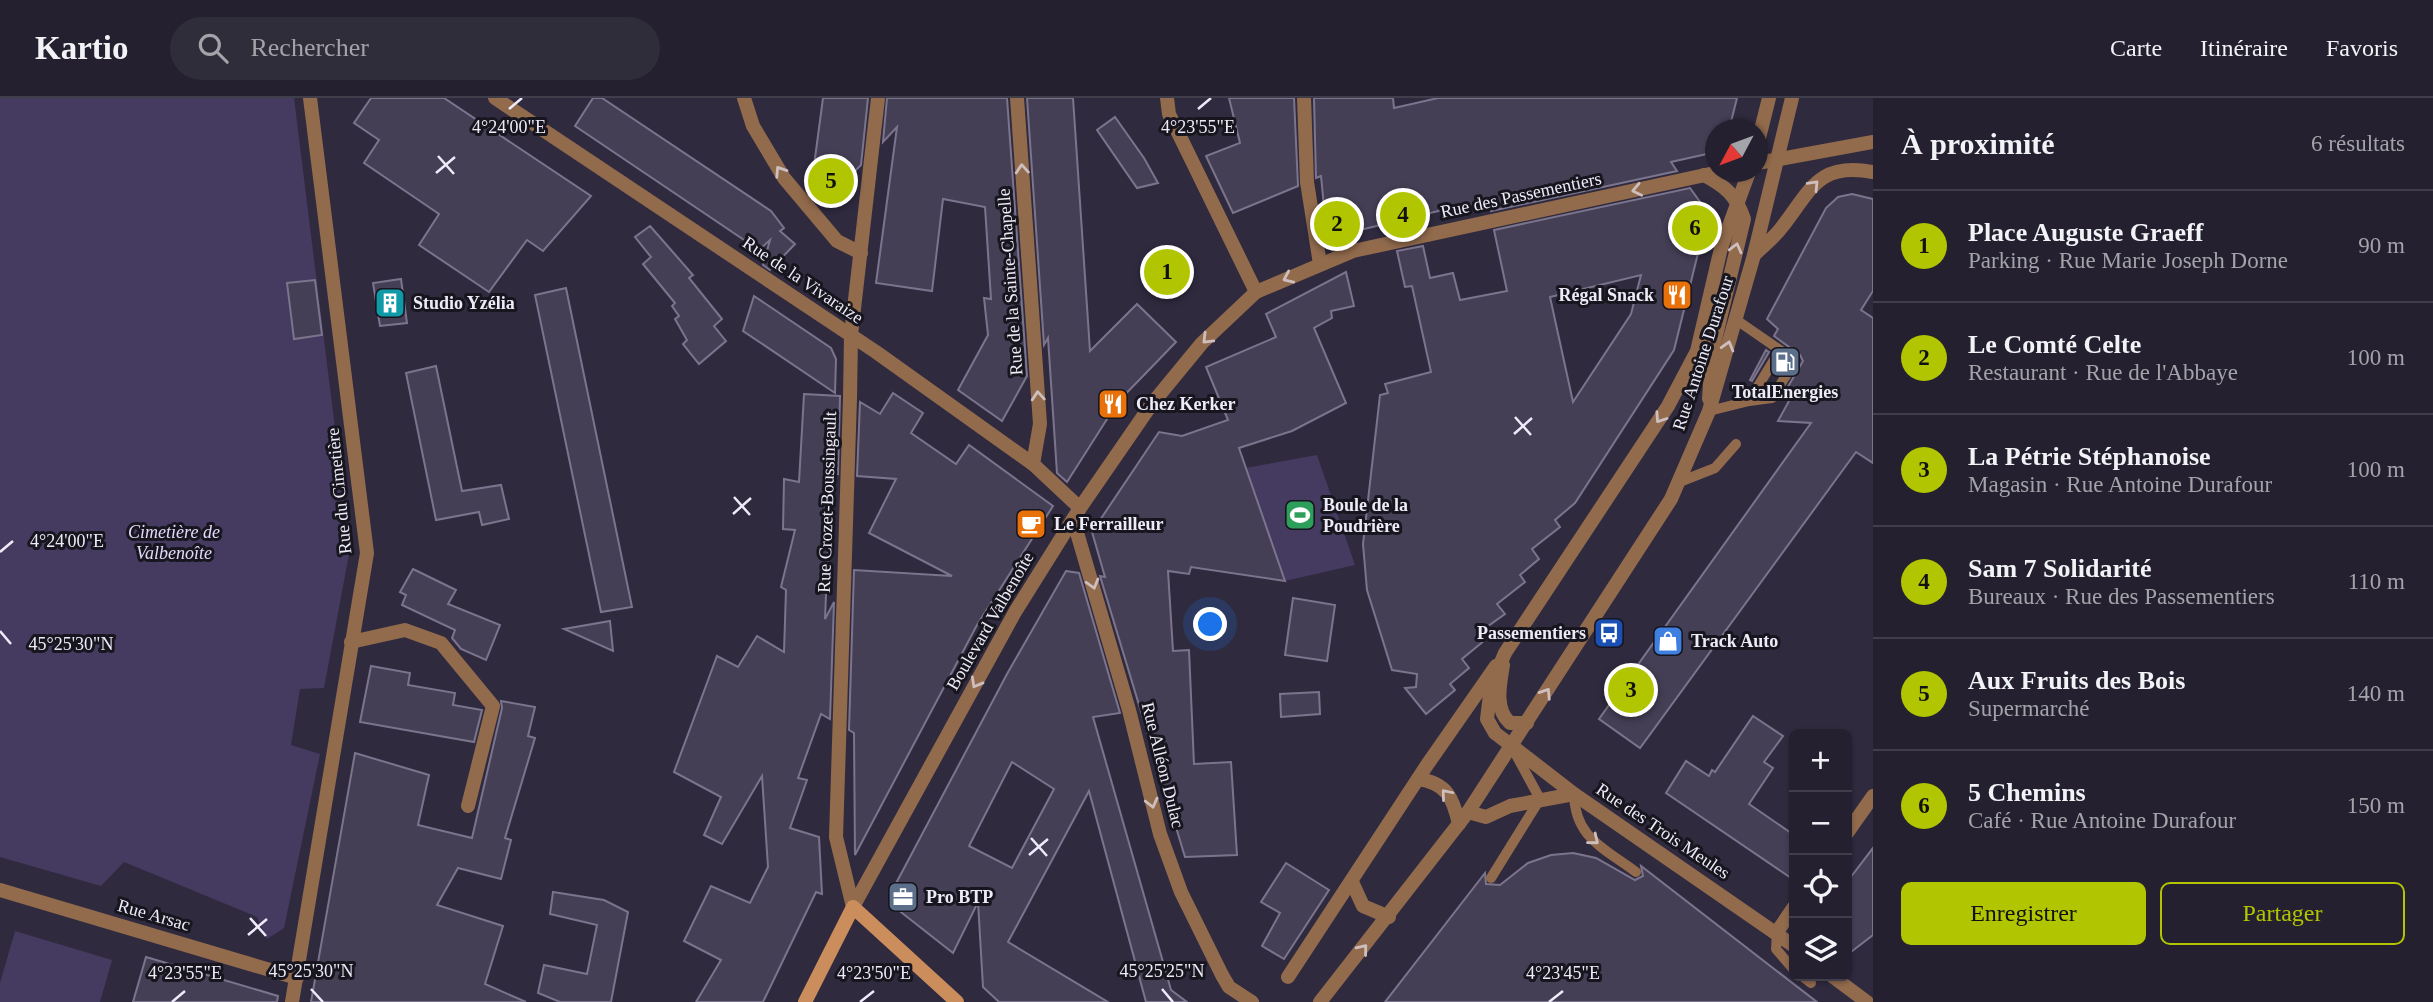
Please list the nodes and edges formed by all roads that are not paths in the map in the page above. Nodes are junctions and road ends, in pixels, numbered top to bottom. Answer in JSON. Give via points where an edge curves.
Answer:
{"nodes":[{"id":1,"x":310,"y":98,"type":"edge"},
{"id":2,"x":495,"y":98,"type":"edge"},
{"id":3,"x":744,"y":98,"type":"edge"},
{"id":4,"x":878,"y":98,"type":"edge"},
{"id":5,"x":1017,"y":98,"type":"edge"},
{"id":6,"x":1167,"y":98,"type":"edge"},
{"id":7,"x":1304,"y":98,"type":"edge"},
{"id":8,"x":1769,"y":98,"type":"edge"},
{"id":9,"x":1792,"y":98,"type":"edge"},
{"id":10,"x":1764,"y":119,"type":"edge"},
{"id":11,"x":1873,"y":142,"type":"edge"},
{"id":12,"x":1778,"y":161,"type":"junction"},
{"id":13,"x":1768,"y":162,"type":"edge"},
{"id":14,"x":1873,"y":172,"type":"edge"},
{"id":15,"x":1704,"y":175,"type":"joint"},
{"id":16,"x":1745,"y":182,"type":"edge"},
{"id":17,"x":1738,"y":201,"type":"junction"},
{"id":18,"x":861,"y":253,"type":"junction"},
{"id":19,"x":1754,"y":255,"type":"junction"},
{"id":20,"x":1320,"y":264,"type":"junction"},
{"id":21,"x":1256,"y":292,"type":"junction"},
{"id":22,"x":1735,"y":319,"type":"junction"},
{"id":23,"x":852,"y":335,"type":"junction"},
{"id":24,"x":1780,"y":350,"type":"junction"},
{"id":25,"x":1749,"y":401,"type":"junction"},
{"id":26,"x":1709,"y":411,"type":"junction"},
{"id":27,"x":1736,"y":444,"type":"dead end"},
{"id":28,"x":1033,"y":464,"type":"junction"},
{"id":29,"x":1678,"y":483,"type":"junction"},
{"id":30,"x":1077,"y":513,"type":"junction"},
{"id":31,"x":351,"y":642,"type":"junction"},
{"id":32,"x":1505,"y":653,"type":"junction"},
{"id":33,"x":1527,"y":723,"type":"junction"},
{"id":34,"x":1512,"y":746,"type":"junction"},
{"id":35,"x":1418,"y":779,"type":"junction"},
{"id":36,"x":1574,"y":794,"type":"junction"},
{"id":37,"x":1873,"y":796,"type":"edge"},
{"id":38,"x":1540,"y":799,"type":"junction"},
{"id":39,"x":468,"y":806,"type":"dead end"},
{"id":40,"x":1468,"y":812,"type":"junction"},
{"id":41,"x":1458,"y":824,"type":"junction"},
{"id":42,"x":1852,"y":827,"type":"edge"},
{"id":43,"x":1636,"y":872,"type":"dead end"},
{"id":44,"x":1491,"y":878,"type":"dead end"},
{"id":45,"x":1352,"y":882,"type":"junction"},
{"id":46,"x":0,"y":890,"type":"edge"},
{"id":47,"x":853,"y":907,"type":"junction"},
{"id":48,"x":1789,"y":915,"type":"edge"},
{"id":49,"x":1389,"y":917,"type":"junction"},
{"id":50,"x":1777,"y":932,"type":"junction"},
{"id":51,"x":1789,"y":942,"type":"edge"},
{"id":52,"x":1789,"y":964,"type":"edge"},
{"id":53,"x":1289,"y":977,"type":"dead end"},
{"id":54,"x":297,"y":978,"type":"junction"},
{"id":55,"x":1839,"y":981,"type":"edge"},
{"id":56,"x":292,"y":1002,"type":"edge"},
{"id":57,"x":806,"y":1002,"type":"edge"},
{"id":58,"x":957,"y":1002,"type":"edge"},
{"id":59,"x":1252,"y":1002,"type":"edge"},
{"id":60,"x":1320,"y":1002,"type":"edge"},
{"id":61,"x":1867,"y":1002,"type":"edge"}],
"edges":[{"from":1,"to":31,"type":"street","name":"Rue du Cimetière","via":[[367,553]]},
{"from":2,"to":23,"type":"street","name":"Rue de la Vivaraize"},
{"from":18,"to":3,"type":"street","one_way":true,"via":[[837,241],[784,178],[753,126]]},
{"from":4,"to":18,"type":"street","name":"Rue Crozet-Boussingault"},
{"from":28,"to":5,"type":"street","name":"Rue de la Sainte-Chapelle","one_way":true,"via":[[1040,424]]},
{"from":6,"to":21,"type":"street","via":[[1169,114]]},
{"from":7,"to":20,"type":"street","via":[[1307,183]]},
{"from":8,"to":10,"type":"street"},
{"from":9,"to":12,"type":"street","name":"Rue Antoine Durafour"},
{"from":11,"to":12,"type":"street"},
{"from":12,"to":13,"type":"street"},
{"from":12,"to":19,"type":"street","name":"Rue Antoine Durafour"},
{"from":19,"to":14,"type":"street","one_way":true,"via":[[1824,175],[1852,168]]},
{"from":15,"to":17,"type":"street","via":[[1724,185]]},
{"from":15,"to":20,"type":"street","name":"Rue des Passementiers","one_way":true,"via":[[1353,251]]},
{"from":16,"to":17,"type":"street","name":"Rue Antoine Durafour"},
{"from":26,"to":17,"type":"street","one_way":true,"via":[[1712,352],[1744,219]]},
{"from":17,"to":32,"type":"street","name":"Rue Antoine Durafour","one_way":true,"via":[[1721,248],[1697,351],[1668,406]]},
{"from":18,"to":23,"type":"street","name":"Rue Crozet-Boussingault"},
{"from":19,"to":22,"type":"street","name":"Rue Antoine Durafour"},
{"from":20,"to":21,"type":"street","name":"Rue des Passementiers","one_way":true},
{"from":21,"to":30,"type":"street","name":"Boulevard Valbenoîte","one_way":true,"via":[[1176,374]]},
{"from":22,"to":24,"type":"lane"},
{"from":26,"to":22,"type":"street","name":"Rue Antoine Durafour","one_way":true},
{"from":23,"to":28,"type":"street","name":"Rue de la Vivaraize"},
{"from":23,"to":47,"type":"street","name":"Rue Crozet-Boussingault","via":[[836,837]]},
{"from":24,"to":25,"type":"lane"},
{"from":24,"to":25,"type":"lane","via":[[1795,361],[1772,398]]},
{"from":25,"to":26,"type":"lane"},
{"from":26,"to":29,"type":"street","name":"Rue Antoine Durafour"},
{"from":27,"to":29,"type":"lane","via":[[1715,468]]},
{"from":28,"to":30,"type":"street","name":"Rue de la Vivaraize"},
{"from":33,"to":29,"type":"street","name":"Rue Antoine Durafour","one_way":true},
{"from":30,"to":47,"type":"street","name":"Boulevard Valbenoîte","one_way":true,"via":[[1015,612]]},
{"from":30,"to":59,"type":"street","name":"Rue Alléon Dulac","one_way":true,"via":[[1171,865],[1229,987]]},
{"from":31,"to":39,"type":"street","via":[[405,630],[442,643],[493,706]]},
{"from":31,"to":54,"type":"street","name":"Rue du Cimetière"},
{"from":32,"to":33,"type":"street","name":"Rue Antoine Durafour","via":[[1501,707],[1508,722]]},
{"from":32,"to":34,"type":"street","name":"Rue Antoine Durafour","via":[[1491,686],[1487,719],[1495,733]]},
{"from":32,"to":35,"type":"street","name":"Rue Antoine Durafour"},
{"from":33,"to":34,"type":"street","name":"Rue Antoine Durafour"},
{"from":34,"to":36,"type":"street","name":"Rue des Trois Meules"},
{"from":34,"to":38,"type":"lane"},
{"from":34,"to":40,"type":"street","name":"Rue Antoine Durafour"},
{"from":41,"to":35,"type":"street","one_way":true,"via":[[1449,793],[1437,783]]},
{"from":35,"to":45,"type":"street","name":"Rue Antoine Durafour"},
{"from":36,"to":38,"type":"street"},
{"from":36,"to":43,"type":"lane","one_way":true,"via":[[1582,829]]},
{"from":36,"to":50,"type":"street","name":"Rue des Trois Meules"},
{"from":37,"to":42,"type":"street"},
{"from":38,"to":40,"type":"street","via":[[1486,817]]},
{"from":38,"to":44,"type":"lane"},
{"from":40,"to":41,"type":"street","name":"Rue Antoine Durafour"},
{"from":41,"to":49,"type":"street","name":"Rue Antoine Durafour"},
{"from":45,"to":49,"type":"street","via":[[1363,906]]},
{"from":45,"to":53,"type":"street","name":"Rue Antoine Durafour"},
{"from":46,"to":54,"type":"street","name":"Rue Arsac"},
{"from":47,"to":57,"type":"main road","name":"Boulevard Valbenoîte"},
{"from":47,"to":58,"type":"main road"},
{"from":48,"to":50,"type":"street"},
{"from":60,"to":49,"type":"street","name":"Rue Antoine Durafour","one_way":true},
{"from":50,"to":51,"type":"street","name":"Rue des Trois Meules"},
{"from":50,"to":52,"type":"lane","via":[[1776,949]]},
{"from":54,"to":56,"type":"street","name":"Rue du Cimetière"},
{"from":55,"to":61,"type":"street"}]}
